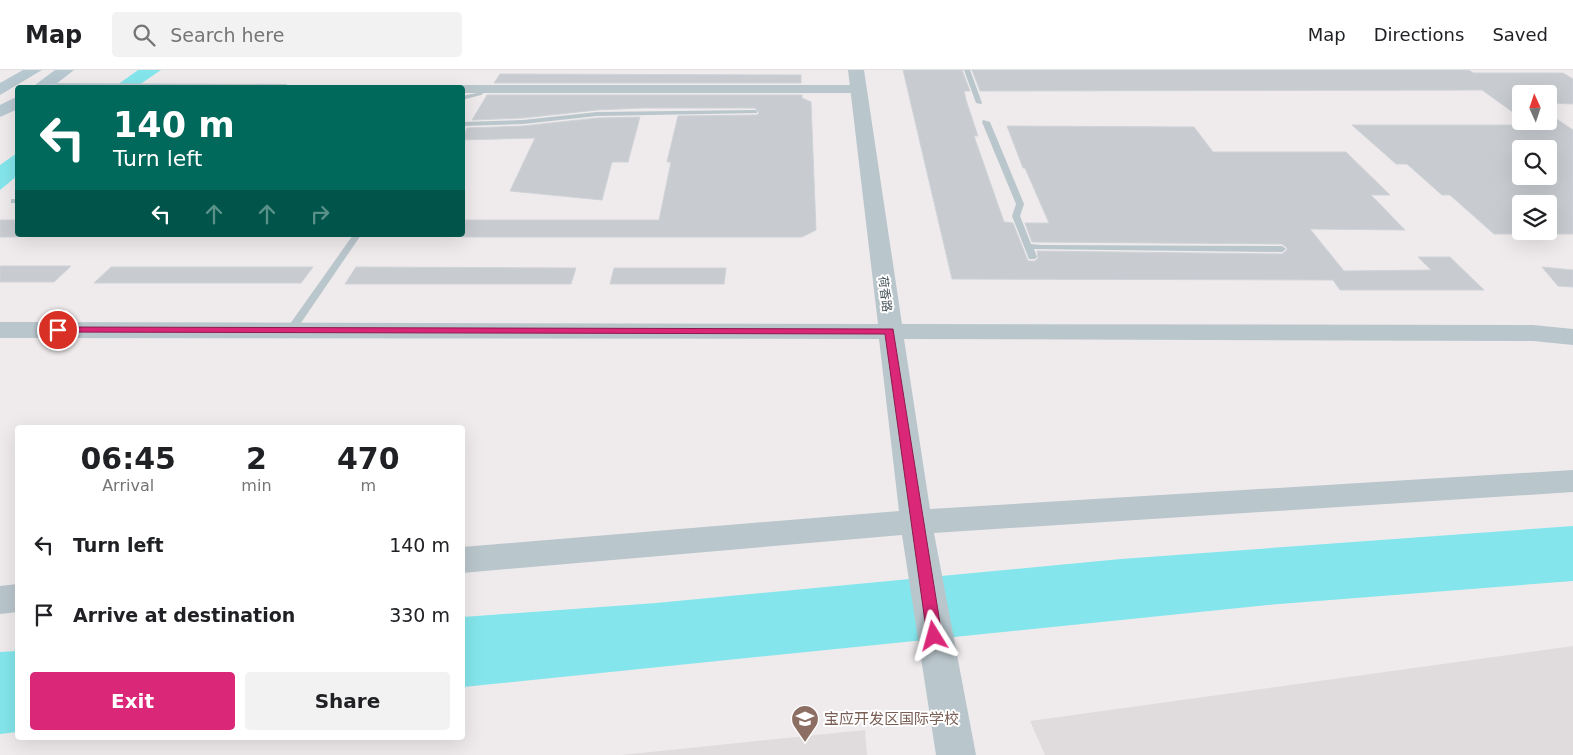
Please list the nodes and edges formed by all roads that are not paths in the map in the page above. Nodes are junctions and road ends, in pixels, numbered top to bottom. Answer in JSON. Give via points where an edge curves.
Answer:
{"nodes":[{"id":1,"x":34,"y":70,"type":"edge"},
{"id":2,"x":66,"y":70,"type":"edge"},
{"id":3,"x":966,"y":70,"type":"edge"},
{"id":4,"x":857,"y":80,"type":"edge"},
{"id":5,"x":43,"y":85,"type":"edge"},
{"id":6,"x":465,"y":89,"type":"edge"},
{"id":7,"x":486,"y":89,"type":"junction"},
{"id":8,"x":0,"y":90,"type":"edge"},
{"id":9,"x":465,"y":97,"type":"edge"},
{"id":10,"x":15,"y":103,"type":"edge"},
{"id":11,"x":979,"y":103,"type":"dead end"},
{"id":12,"x":0,"y":112,"type":"edge"},
{"id":13,"x":755,"y":112,"type":"dead end"},
{"id":14,"x":986,"y":122,"type":"dead end"},
{"id":15,"x":465,"y":124,"type":"edge"},
{"id":16,"x":356,"y":237,"type":"edge"},
{"id":17,"x":1028,"y":246,"type":"junction"},
{"id":18,"x":1282,"y":249,"type":"dead end"},
{"id":19,"x":1032,"y":257,"type":"dead end"},
{"id":20,"x":0,"y":330,"type":"edge"},
{"id":21,"x":290,"y":330,"type":"junction"},
{"id":22,"x":890,"y":331,"type":"junction"},
{"id":23,"x":1573,"y":337,"type":"edge"},
{"id":24,"x":1573,"y":481,"type":"edge"},
{"id":25,"x":916,"y":522,"type":"junction"},
{"id":26,"x":465,"y":560,"type":"edge"},
{"id":27,"x":15,"y":598,"type":"edge"},
{"id":28,"x":0,"y":600,"type":"edge"},
{"id":29,"x":956,"y":755,"type":"edge"}],
"edges":[{"from":1,"to":8,"type":"main road"},
{"from":2,"to":5,"type":"main road"},
{"from":3,"to":11,"type":"lane"},
{"from":4,"to":7,"type":"street"},
{"from":4,"to":22,"type":"street","name":"荷香路"},
{"from":6,"to":7,"type":"street"},
{"from":7,"to":9,"type":"lane"},
{"from":10,"to":12,"type":"main road"},
{"from":13,"to":15,"type":"lane","via":[[597,114]]},
{"from":14,"to":17,"type":"lane","via":[[1020,204],[1016,216]]},
{"from":16,"to":21,"type":"lane"},
{"from":17,"to":18,"type":"lane"},
{"from":17,"to":19,"type":"lane"},
{"from":20,"to":21,"type":"street"},
{"from":21,"to":22,"type":"street"},
{"from":22,"to":23,"type":"street","via":[[1523,333]]},
{"from":22,"to":25,"type":"street","name":"荷香路"},
{"from":24,"to":25,"type":"street"},
{"from":25,"to":26,"type":"street"},
{"from":25,"to":29,"type":"street","name":"荷香路"},
{"from":27,"to":28,"type":"street"}]}
